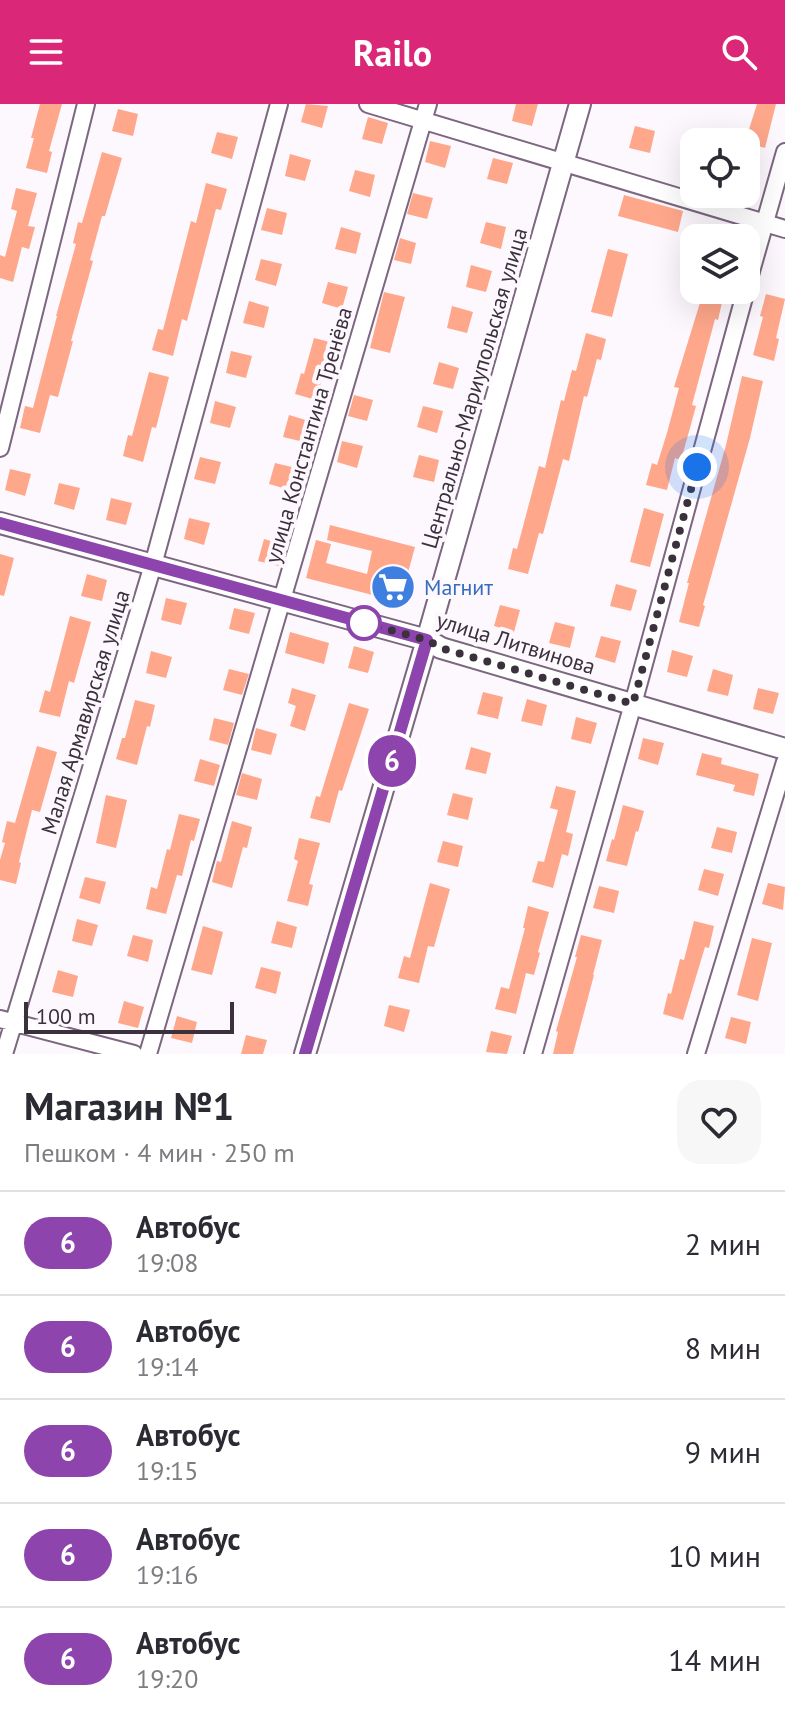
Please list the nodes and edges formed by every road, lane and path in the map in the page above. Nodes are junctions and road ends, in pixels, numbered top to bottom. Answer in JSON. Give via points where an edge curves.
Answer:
{"nodes":[{"id":1,"x":86,"y":104,"type":"edge"},
{"id":2,"x":279,"y":104,"type":"edge"},
{"id":3,"x":368,"y":104,"type":"edge"},
{"id":4,"x":428,"y":104,"type":"edge"},
{"id":5,"x":580,"y":104,"type":"edge"},
{"id":6,"x":424,"y":121,"type":"junction"},
{"id":7,"x":785,"y":152,"type":"edge"},
{"id":8,"x":564,"y":162,"type":"junction"},
{"id":9,"x":764,"y":224,"type":"junction"},
{"id":10,"x":785,"y":229,"type":"edge"},
{"id":11,"x":760,"y":238,"type":"edge"},
{"id":12,"x":742,"y":304,"type":"edge"},
{"id":13,"x":0,"y":448,"type":"edge"},
{"id":14,"x":0,"y":523,"type":"edge"},
{"id":15,"x":153,"y":565,"type":"junction"},
{"id":16,"x":282,"y":601,"type":"junction"},
{"id":17,"x":427,"y":640,"type":"junction"},
{"id":18,"x":633,"y":704,"type":"junction"},
{"id":19,"x":785,"y":749,"type":"edge"},
{"id":20,"x":785,"y":762,"type":"edge"},
{"id":21,"x":6,"y":1021,"type":"edge"},
{"id":22,"x":4,"y":1054,"type":"edge"},
{"id":23,"x":134,"y":1054,"type":"edge"},
{"id":24,"x":148,"y":1054,"type":"edge"},
{"id":25,"x":305,"y":1054,"type":"edge"},
{"id":26,"x":533,"y":1054,"type":"edge"},
{"id":27,"x":696,"y":1054,"type":"edge"}],
"edges":[{"from":1,"to":13,"type":"street"},
{"from":2,"to":15,"type":"street","name":"Малая Армавирская улица"},
{"from":3,"to":6,"type":"street"},
{"from":4,"to":6,"type":"street","name":"улица Константина Тренёва"},
{"from":5,"to":8,"type":"street","name":"Центрально-Мариупольская улица"},
{"from":6,"to":8,"type":"street"},
{"from":6,"to":16,"type":"street","name":"улица Константина Тренёва"},
{"from":7,"to":9,"type":"street"},
{"from":8,"to":9,"type":"street"},
{"from":8,"to":17,"type":"street","name":"Центрально-Мариупольская улица"},
{"from":9,"to":10,"type":"street"},
{"from":9,"to":11,"type":"street"},
{"from":12,"to":18,"type":"street"},
{"from":14,"to":15,"type":"street","name":"улица Литвинова"},
{"from":15,"to":16,"type":"street","name":"улица Литвинова"},
{"from":15,"to":21,"type":"street","name":"Малая Армавирская улица"},
{"from":16,"to":17,"type":"street","name":"улица Литвинова"},
{"from":16,"to":24,"type":"street","name":"улица Константина Тренёва"},
{"from":17,"to":18,"type":"street","name":"улица Литвинова"},
{"from":17,"to":25,"type":"street","name":"Центрально-Мариупольская улица"},
{"from":18,"to":19,"type":"street","name":"улица Литвинова"},
{"from":18,"to":26,"type":"street"},
{"from":20,"to":27,"type":"street"},
{"from":21,"to":22,"type":"street","name":"Малая Армавирская улица"},
{"from":21,"to":23,"type":"street"}]}
